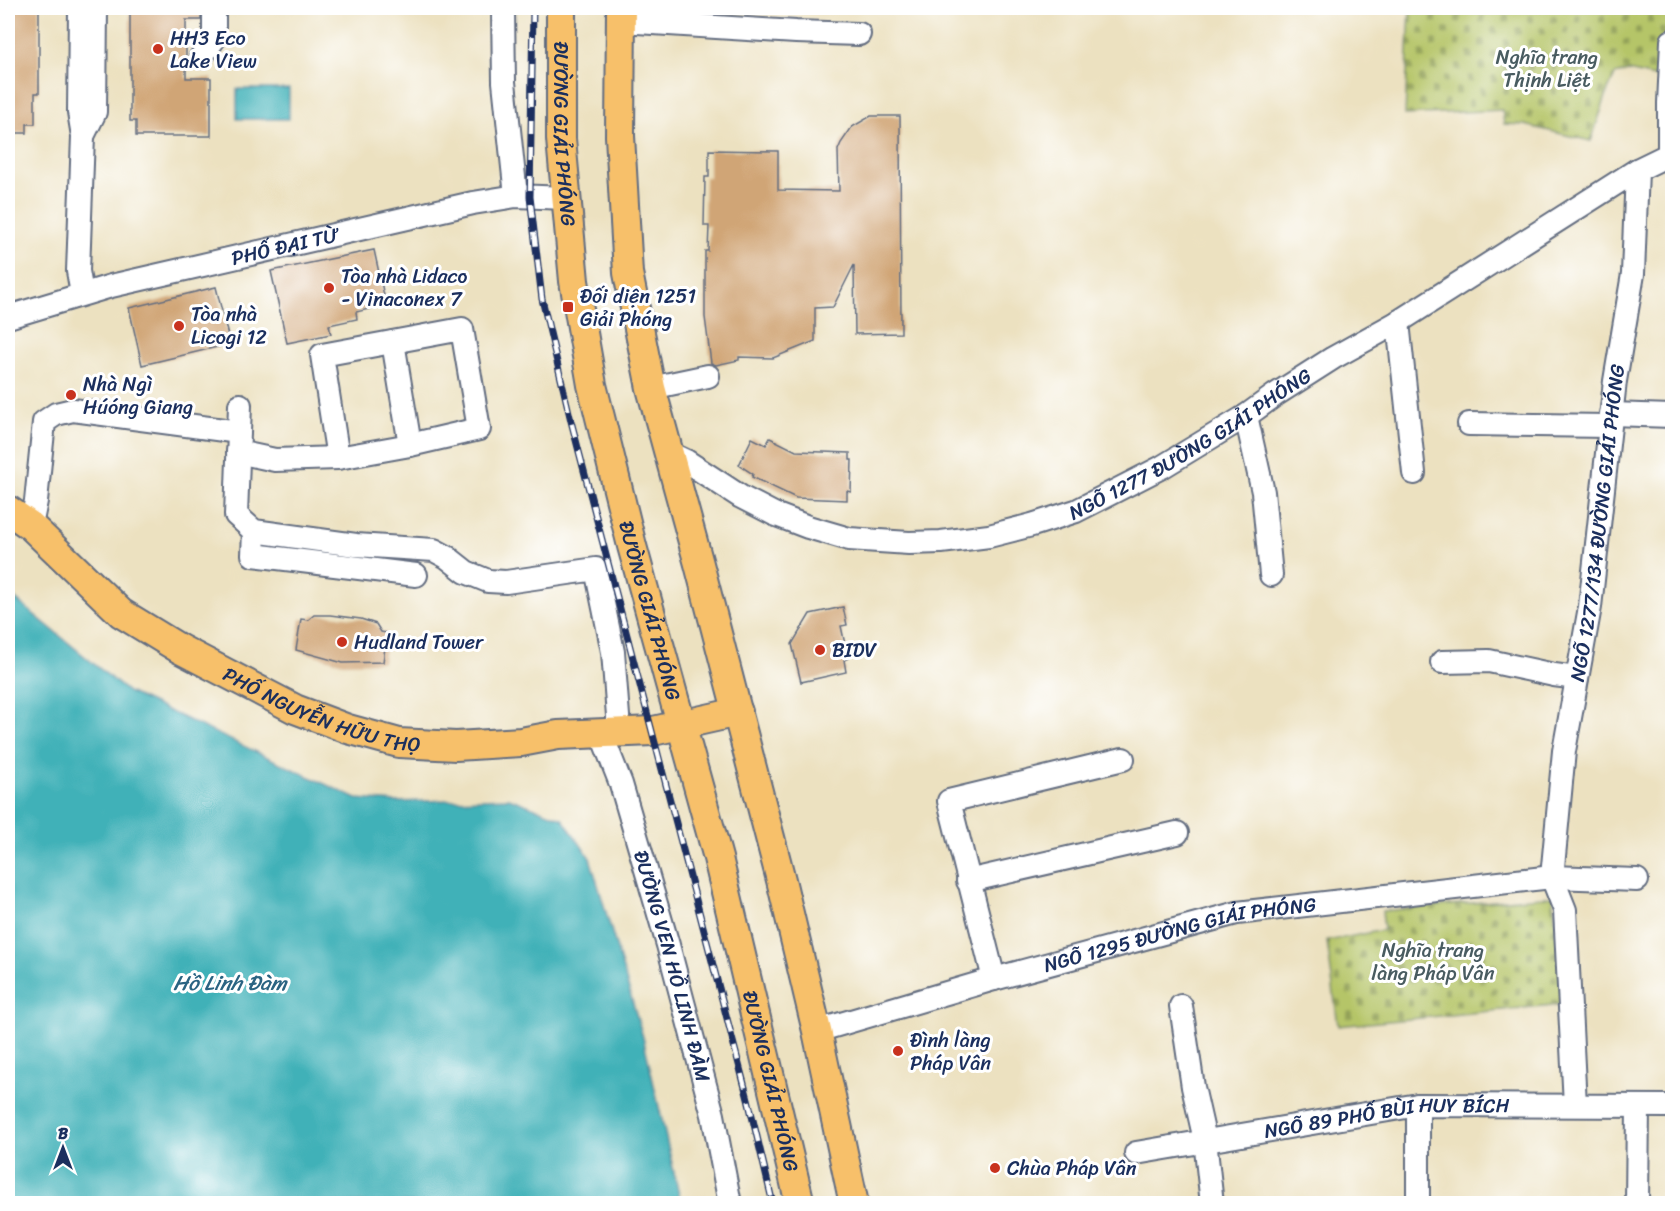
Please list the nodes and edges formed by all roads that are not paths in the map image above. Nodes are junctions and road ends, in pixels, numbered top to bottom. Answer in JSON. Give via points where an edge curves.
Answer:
{"nodes":[{"id":1,"x":80,"y":8,"type":"edge"},
{"id":2,"x":96,"y":8,"type":"edge"},
{"id":3,"x":214,"y":8,"type":"edge"},
{"id":4,"x":503,"y":8,"type":"edge"},
{"id":5,"x":561,"y":8,"type":"edge"},
{"id":6,"x":621,"y":14,"type":"edge"},
{"id":7,"x":859,"y":34,"type":"dead end"},
{"id":8,"x":1672,"y":41,"type":"edge"},
{"id":9,"x":201,"y":57,"type":"dead end"},
{"id":10,"x":83,"y":140,"type":"junction"},
{"id":11,"x":1671,"y":154,"type":"edge"},
{"id":12,"x":1638,"y":170,"type":"junction"},
{"id":13,"x":516,"y":196,"type":"junction"},
{"id":14,"x":566,"y":198,"type":"junction"},
{"id":15,"x":82,"y":294,"type":"junction"},
{"id":16,"x":8,"y":317,"type":"edge"},
{"id":17,"x":1398,"y":322,"type":"junction"},
{"id":18,"x":393,"y":342,"type":"junction"},
{"id":19,"x":708,"y":376,"type":"dead end"},
{"id":20,"x":651,"y":388,"type":"junction"},
{"id":21,"x":240,"y":405,"type":"dead end"},
{"id":22,"x":1672,"y":416,"type":"edge"},
{"id":23,"x":1246,"y":417,"type":"junction"},
{"id":24,"x":1610,"y":420,"type":"junction"},
{"id":25,"x":1469,"y":424,"type":"dead end"},
{"id":26,"x":239,"y":442,"type":"junction"},
{"id":27,"x":411,"y":446,"type":"junction"},
{"id":28,"x":669,"y":453,"type":"junction"},
{"id":29,"x":338,"y":458,"type":"junction"},
{"id":30,"x":1414,"y":473,"type":"dead end"},
{"id":31,"x":15,"y":518,"type":"edge"},
{"id":32,"x":254,"y":531,"type":"junction"},
{"id":33,"x":416,"y":575,"type":"dead end"},
{"id":34,"x":1270,"y":575,"type":"dead end"},
{"id":35,"x":1442,"y":663,"type":"dead end"},
{"id":36,"x":1576,"y":678,"type":"junction"},
{"id":37,"x":738,"y":712,"type":"junction"},
{"id":38,"x":681,"y":726,"type":"junction"},
{"id":39,"x":607,"y":733,"type":"junction"},
{"id":40,"x":1123,"y":759,"type":"dead end"},
{"id":41,"x":1177,"y":833,"type":"dead end"},
{"id":42,"x":1552,"y":877,"type":"junction"},
{"id":43,"x":1637,"y":880,"type":"dead end"},
{"id":44,"x":969,"y":881,"type":"junction"},
{"id":45,"x":994,"y":979,"type":"junction"},
{"id":46,"x":1181,"y":1006,"type":"dead end"},
{"id":47,"x":817,"y":1031,"type":"junction"},
{"id":48,"x":1418,"y":1105,"type":"junction"},
{"id":49,"x":1575,"y":1106,"type":"junction"},
{"id":50,"x":1638,"y":1106,"type":"junction"},
{"id":51,"x":1672,"y":1106,"type":"edge"},
{"id":52,"x":1205,"y":1140,"type":"junction"},
{"id":53,"x":1136,"y":1153,"type":"dead end"},
{"id":54,"x":730,"y":1203,"type":"edge"},
{"id":55,"x":800,"y":1203,"type":"edge"},
{"id":56,"x":854,"y":1203,"type":"edge"},
{"id":57,"x":1212,"y":1203,"type":"edge"},
{"id":58,"x":1418,"y":1203,"type":"edge"},
{"id":59,"x":1637,"y":1203,"type":"edge"}],
"edges":[{"from":1,"to":10,"type":"street","via":[[79,112]]},
{"from":2,"to":10,"type":"street","via":[[95,112]]},
{"from":3,"to":9,"type":"street","via":[[214,39]]},
{"from":4,"to":13,"type":"street","via":[[504,82]]},
{"from":5,"to":14,"type":"main road","name":"ĐƯỜNG GIẢI PHÓNG","via":[[561,139]]},
{"from":6,"to":7,"type":"street","via":[[796,32]]},
{"from":6,"to":20,"type":"main road","via":[[620,136],[628,273]]},
{"from":8,"to":11,"type":"street"},
{"from":10,"to":15,"type":"street","via":[[78,271]]},
{"from":11,"to":12,"type":"street","name":"NGÕ 1277 ĐƯỜNG GIẢI PHÓNG"},
{"from":12,"to":17,"type":"street","name":"NGÕ 1277 ĐƯỜNG GIẢI PHÓNG"},
{"from":12,"to":24,"type":"street","name":"NGÕ 1277/134 ĐƯỜNG GIẢI PHÓNG","via":[[1634,274]]},
{"from":13,"to":14,"type":"street","name":"PHỐ ĐẠI TỪ"},
{"from":13,"to":15,"type":"street","name":"PHỐ ĐẠI TỪ","via":[[262,250]]},
{"from":14,"to":38,"type":"main road","name":"ĐƯỜNG GIẢI PHÓNG","via":[[574,281],[592,385]]},
{"from":15,"to":16,"type":"street","name":"PHỐ ĐẠI TỪ"},
{"from":17,"to":23,"type":"street","name":"NGÕ 1277 ĐƯỜNG GIẢI PHÓNG","via":[[1333,358]]},
{"from":17,"to":30,"type":"street"},
{"from":18,"to":27,"type":"street"},
{"from":18,"to":27,"type":"street","via":[[462,329],[479,429]]},
{"from":18,"to":29,"type":"street","via":[[322,355]]},
{"from":19,"to":20,"type":"street"},
{"from":20,"to":28,"type":"main road"},
{"from":21,"to":26,"type":"street"},
{"from":22,"to":24,"type":"street"},
{"from":23,"to":28,"type":"street","name":"NGÕ 1277 ĐƯỜNG GIẢI PHÓNG","via":[[1076,511],[989,536],[941,542],[849,539],[808,527],[741,497]]},
{"from":23,"to":34,"type":"street","via":[[1263,492]]},
{"from":24,"to":25,"type":"street"},
{"from":24,"to":36,"type":"street","name":"NGÕ 1277/134 ĐƯỜNG GIẢI PHÓNG","via":[[1590,607]]},
{"from":26,"to":29,"type":"street","via":[[275,460]]},
{"from":26,"to":31,"type":"street","via":[[82,411],[56,414],[44,422],[36,501]]},
{"from":26,"to":32,"type":"street","via":[[236,515]]},
{"from":27,"to":29,"type":"street"},
{"from":28,"to":37,"type":"main road"},
{"from":31,"to":39,"type":"main road","name":"PHỐ NGUYỄN HỮU THỌ","via":[[121,613],[180,649],[295,709],[348,729],[399,743],[456,746]]},
{"from":32,"to":33,"type":"street","via":[[254,555]]},
{"from":32,"to":39,"type":"street","via":[[356,545],[434,550],[466,572],[488,581],[596,569],[613,652],[618,716],[618,725]]},
{"from":35,"to":36,"type":"street","via":[[1490,661]]},
{"from":36,"to":42,"type":"street","name":"NGÕ 1277/134 ĐƯỜNG GIẢI PHÓNG","via":[[1564,751]]},
{"from":37,"to":38,"type":"main road","name":"PHỐ NGUYỄN HỮU THỌ"},
{"from":37,"to":47,"type":"main road"},
{"from":38,"to":39,"type":"main road","name":"PHỐ NGUYỄN HỮU THỌ"},
{"from":38,"to":55,"type":"main road","name":"ĐƯỜNG GIẢI PHÓNG","via":[[718,858]]},
{"from":39,"to":54,"type":"street","name":"ĐƯỜNG VEN HỒ LINH ĐÀM","via":[[713,1115]]},
{"from":40,"to":44,"type":"street","via":[[949,801]]},
{"from":41,"to":44,"type":"street"},
{"from":42,"to":43,"type":"street","name":"NGÕ 1295 ĐƯỜNG GIẢI PHÓNG"},
{"from":42,"to":45,"type":"street","name":"NGÕ 1295 ĐƯỜNG GIẢI PHÓNG","via":[[1237,913]]},
{"from":42,"to":49,"type":"street","via":[[1565,910]]},
{"from":44,"to":45,"type":"street"},
{"from":45,"to":47,"type":"street","name":"NGÕ 1295 ĐƯỜNG GIẢI PHÓNG"},
{"from":46,"to":52,"type":"street"},
{"from":47,"to":56,"type":"main road"},
{"from":48,"to":49,"type":"street","name":"NGÕ 89 PHỐ BÙI HUY BÍCH"},
{"from":48,"to":52,"type":"street","name":"NGÕ 89 PHỐ BÙI HUY BÍCH"},
{"from":48,"to":58,"type":"street"},
{"from":49,"to":50,"type":"street","name":"NGÕ 89 PHỐ BÙI HUY BÍCH"},
{"from":50,"to":51,"type":"street","name":"NGÕ 89 PHỐ BÙI HUY BÍCH"},
{"from":50,"to":59,"type":"street"},
{"from":52,"to":53,"type":"street","name":"NGÕ 89 PHỐ BÙI HUY BÍCH"},
{"from":52,"to":57,"type":"street"}]}
